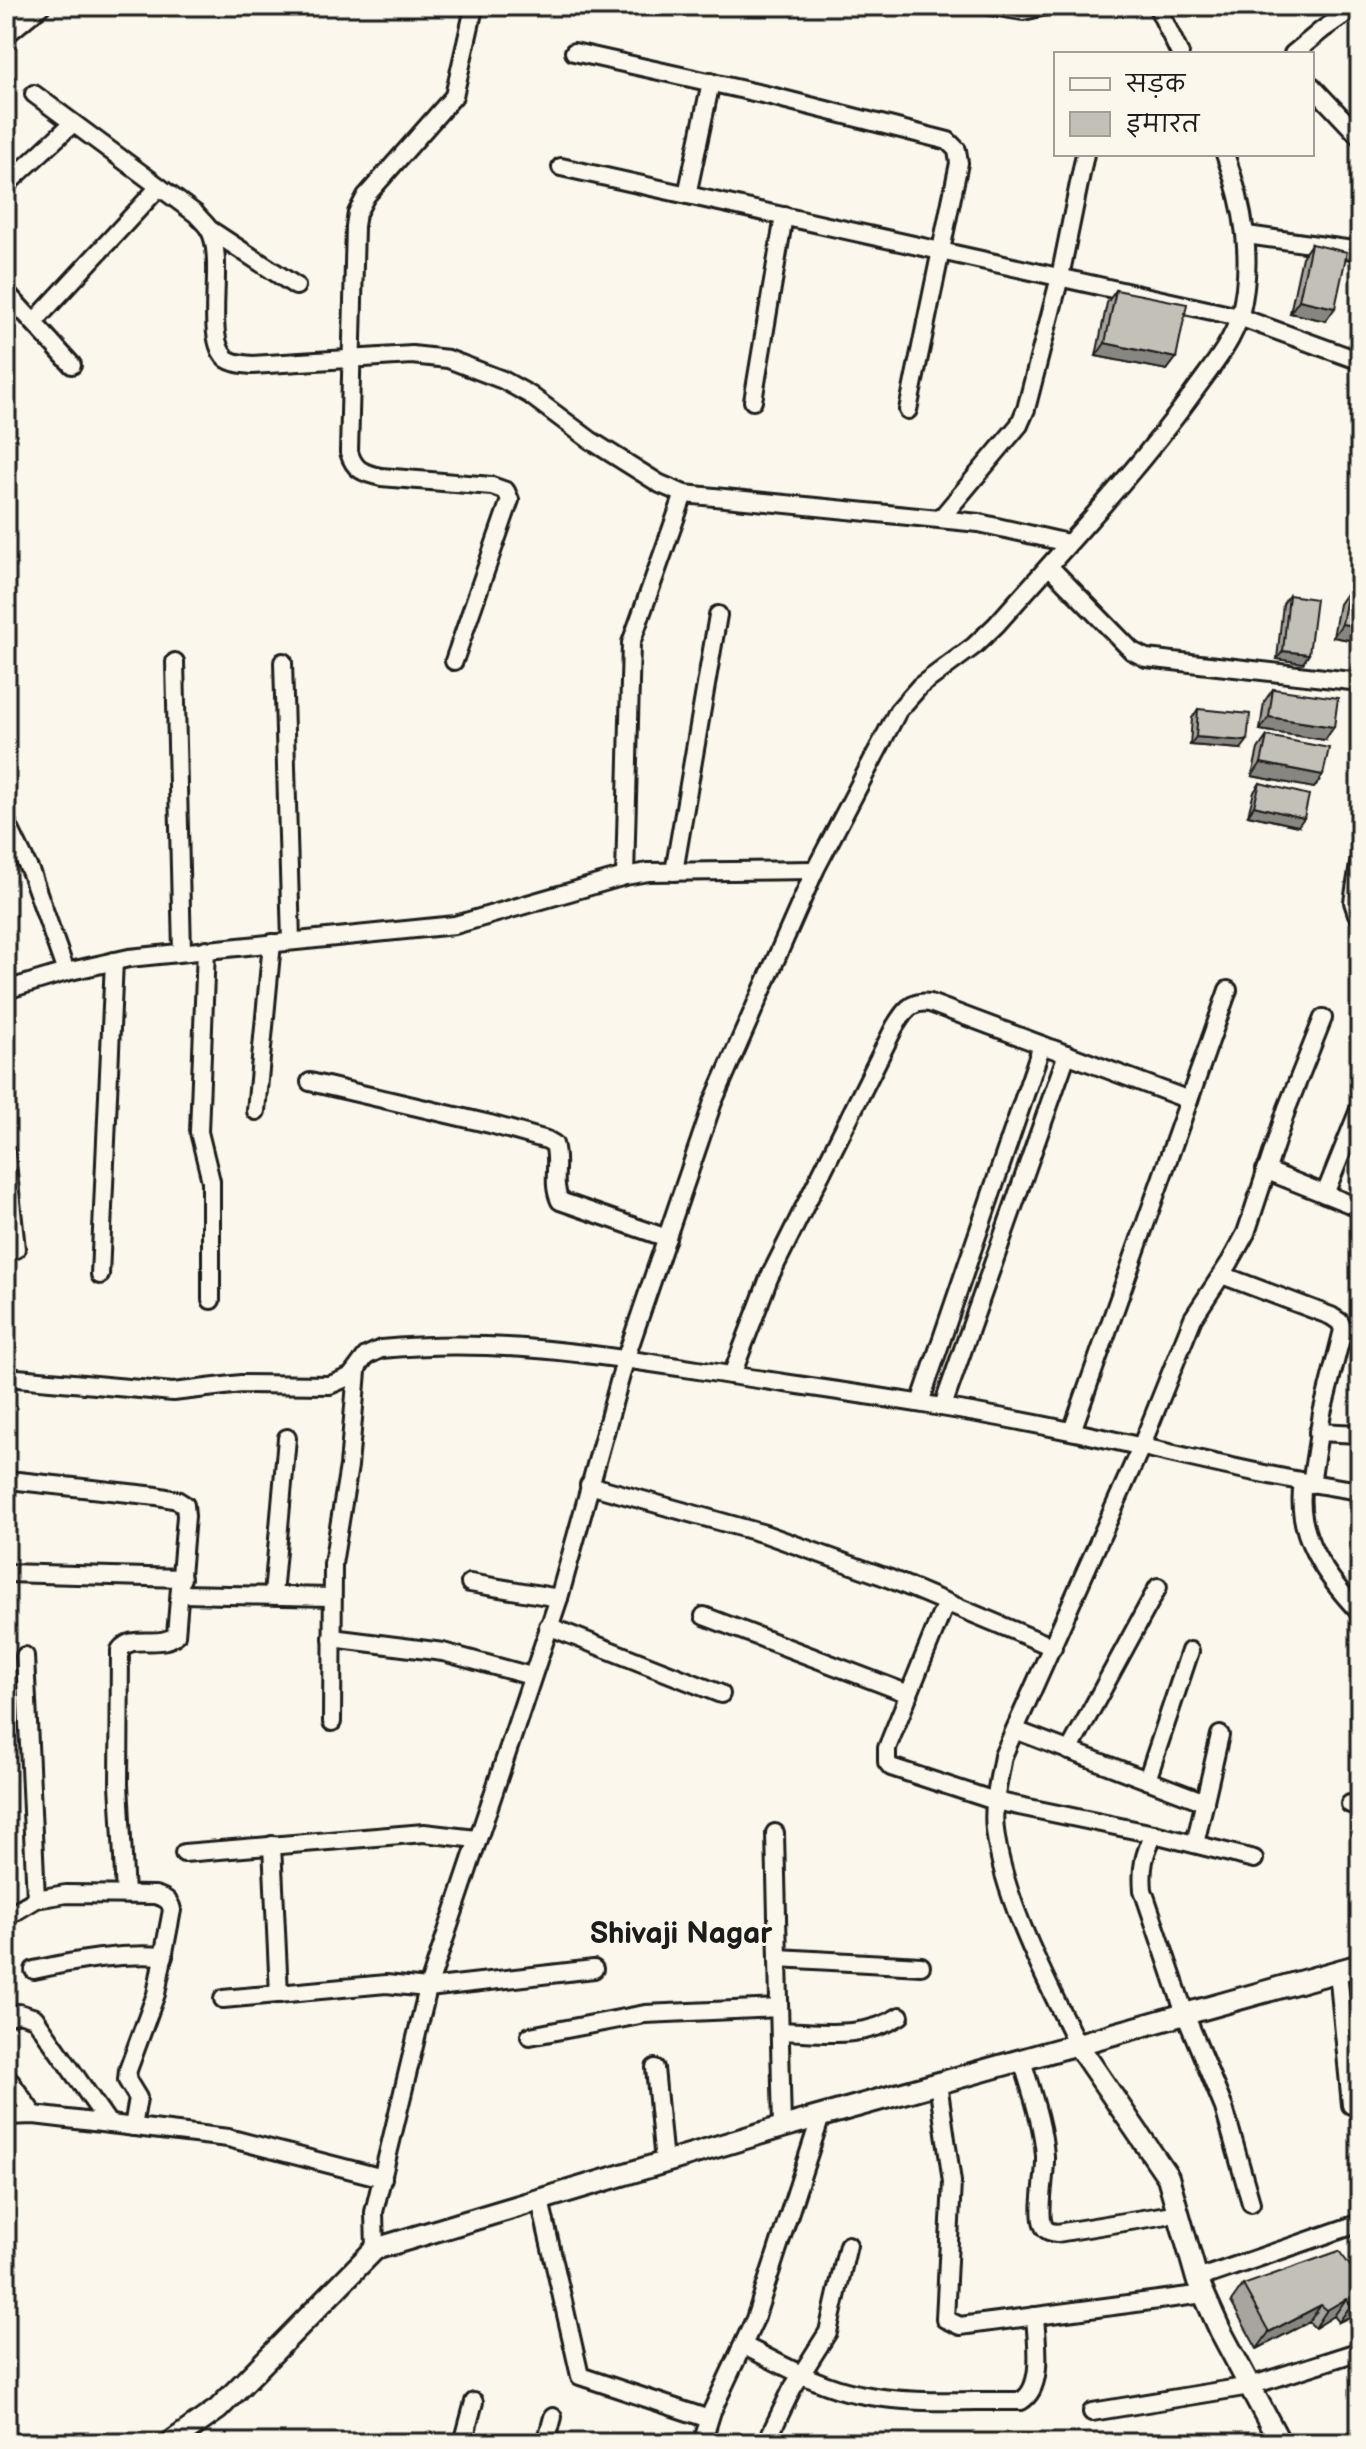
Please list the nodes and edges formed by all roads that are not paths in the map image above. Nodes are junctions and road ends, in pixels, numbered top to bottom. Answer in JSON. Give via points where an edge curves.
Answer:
{"nodes":[{"id":1,"x":41,"y":6,"type":"edge"},
{"id":2,"x":991,"y":6,"type":"edge"},
{"id":3,"x":1046,"y":6,"type":"edge"},
{"id":4,"x":1157,"y":6,"type":"edge"},
{"id":5,"x":1357,"y":6,"type":"edge"},
{"id":6,"x":474,"y":8,"type":"edge"},
{"id":7,"x":6,"y":35,"type":"edge"},
{"id":8,"x":574,"y":52,"type":"dead end"},
{"id":9,"x":1179,"y":52,"type":"edge"},
{"id":10,"x":1295,"y":52,"type":"edge"},
{"id":11,"x":711,"y":82,"type":"junction"},
{"id":12,"x":1314,"y":88,"type":"edge"},
{"id":13,"x":34,"y":94,"type":"dead end"},
{"id":14,"x":72,"y":124,"type":"junction"},
{"id":15,"x":1360,"y":137,"type":"edge"},
{"id":16,"x":1085,"y":156,"type":"edge"},
{"id":17,"x":1226,"y":156,"type":"edge"},
{"id":18,"x":561,"y":167,"type":"dead end"},
{"id":19,"x":6,"y":185,"type":"edge"},
{"id":20,"x":159,"y":187,"type":"junction"},
{"id":21,"x":687,"y":195,"type":"junction"},
{"id":22,"x":784,"y":216,"type":"junction"},
{"id":23,"x":209,"y":229,"type":"junction"},
{"id":24,"x":1247,"y":235,"type":"junction"},
{"id":25,"x":941,"y":251,"type":"junction"},
{"id":26,"x":1360,"y":251,"type":"edge"},
{"id":27,"x":1060,"y":277,"type":"junction"},
{"id":28,"x":296,"y":286,"type":"dead end"},
{"id":29,"x":6,"y":292,"type":"edge"},
{"id":30,"x":1239,"y":317,"type":"junction"},
{"id":31,"x":34,"y":322,"type":"junction"},
{"id":32,"x":353,"y":359,"type":"junction"},
{"id":33,"x":1360,"y":361,"type":"edge"},
{"id":34,"x":72,"y":365,"type":"dead end"},
{"id":35,"x":753,"y":401,"type":"dead end"},
{"id":36,"x":908,"y":410,"type":"dead end"},
{"id":37,"x":684,"y":494,"type":"junction"},
{"id":38,"x":941,"y":518,"type":"junction"},
{"id":39,"x":1068,"y":543,"type":"junction"},
{"id":40,"x":1049,"y":566,"type":"junction"},
{"id":41,"x":718,"y":615,"type":"dead end"},
{"id":42,"x":454,"y":661,"type":"dead end"},
{"id":43,"x":175,"y":662,"type":"dead end"},
{"id":44,"x":283,"y":662,"type":"dead end"},
{"id":45,"x":1360,"y":682,"type":"edge"},
{"id":46,"x":6,"y":821,"type":"edge"},
{"id":47,"x":1360,"y":858,"type":"edge"},
{"id":48,"x":815,"y":870,"type":"junction"},
{"id":49,"x":674,"y":872,"type":"junction"},
{"id":50,"x":625,"y":876,"type":"junction"},
{"id":51,"x":1360,"y":916,"type":"edge"},
{"id":52,"x":291,"y":941,"type":"junction"},
{"id":53,"x":272,"y":943,"type":"junction"},
{"id":54,"x":206,"y":949,"type":"junction"},
{"id":55,"x":182,"y":951,"type":"junction"},
{"id":56,"x":114,"y":961,"type":"junction"},
{"id":57,"x":66,"y":972,"type":"junction"},
{"id":58,"x":6,"y":990,"type":"edge"},
{"id":59,"x":1228,"y":990,"type":"dead end"},
{"id":60,"x":1323,"y":1018,"type":"dead end"},
{"id":61,"x":1042,"y":1045,"type":"junction"},
{"id":62,"x":1067,"y":1054,"type":"junction"},
{"id":63,"x":310,"y":1082,"type":"dead end"},
{"id":64,"x":1189,"y":1100,"type":"junction"},
{"id":65,"x":1360,"y":1107,"type":"edge"},
{"id":66,"x":256,"y":1111,"type":"dead end"},
{"id":67,"x":6,"y":1153,"type":"edge"},
{"id":68,"x":1265,"y":1170,"type":"junction"},
{"id":69,"x":994,"y":1188,"type":"junction"},
{"id":70,"x":1325,"y":1194,"type":"junction"},
{"id":71,"x":1017,"y":1195,"type":"junction"},
{"id":72,"x":1360,"y":1208,"type":"edge"},
{"id":73,"x":667,"y":1238,"type":"junction"},
{"id":74,"x":16,"y":1249,"type":"dead end"},
{"id":75,"x":100,"y":1275,"type":"dead end"},
{"id":76,"x":1222,"y":1275,"type":"junction"},
{"id":77,"x":211,"y":1300,"type":"dead end"},
{"id":78,"x":626,"y":1357,"type":"junction"},
{"id":79,"x":357,"y":1371,"type":"junction"},
{"id":80,"x":732,"y":1375,"type":"junction"},
{"id":81,"x":6,"y":1377,"type":"edge"},
{"id":82,"x":920,"y":1403,"type":"junction"},
{"id":83,"x":943,"y":1406,"type":"junction"},
{"id":84,"x":1072,"y":1431,"type":"junction"},
{"id":85,"x":1318,"y":1432,"type":"junction"},
{"id":86,"x":1360,"y":1433,"type":"edge"},
{"id":87,"x":287,"y":1438,"type":"dead end"},
{"id":88,"x":1141,"y":1447,"type":"junction"},
{"id":89,"x":18,"y":1481,"type":"dead end"},
{"id":90,"x":1307,"y":1484,"type":"junction"},
{"id":91,"x":589,"y":1485,"type":"junction"},
{"id":92,"x":1360,"y":1491,"type":"edge"},
{"id":93,"x":6,"y":1573,"type":"edge"},
{"id":94,"x":470,"y":1583,"type":"dead end"},
{"id":95,"x":181,"y":1586,"type":"junction"},
{"id":96,"x":1158,"y":1587,"type":"dead end"},
{"id":97,"x":273,"y":1595,"type":"junction"},
{"id":98,"x":332,"y":1597,"type":"junction"},
{"id":99,"x":559,"y":1598,"type":"junction"},
{"id":100,"x":946,"y":1602,"type":"junction"},
{"id":101,"x":1360,"y":1613,"type":"edge"},
{"id":102,"x":704,"y":1616,"type":"dead end"},
{"id":103,"x":548,"y":1626,"type":"junction"},
{"id":104,"x":332,"y":1638,"type":"junction"},
{"id":105,"x":1053,"y":1647,"type":"junction"},
{"id":106,"x":1190,"y":1651,"type":"dead end"},
{"id":107,"x":25,"y":1656,"type":"dead end"},
{"id":108,"x":531,"y":1676,"type":"junction"},
{"id":109,"x":721,"y":1694,"type":"dead end"},
{"id":110,"x":909,"y":1694,"type":"junction"},
{"id":111,"x":332,"y":1722,"type":"dead end"},
{"id":112,"x":1015,"y":1730,"type":"junction"},
{"id":113,"x":1220,"y":1735,"type":"dead end"},
{"id":114,"x":1069,"y":1751,"type":"junction"},
{"id":115,"x":1147,"y":1780,"type":"junction"},
{"id":116,"x":995,"y":1801,"type":"junction"},
{"id":117,"x":1205,"y":1802,"type":"junction"},
{"id":118,"x":775,"y":1833,"type":"dead end"},
{"id":119,"x":1154,"y":1834,"type":"junction"},
{"id":120,"x":476,"y":1839,"type":"junction"},
{"id":121,"x":1195,"y":1844,"type":"junction"},
{"id":122,"x":272,"y":1845,"type":"junction"},
{"id":123,"x":184,"y":1853,"type":"dead end"},
{"id":124,"x":1254,"y":1859,"type":"dead end"},
{"id":125,"x":125,"y":1894,"type":"junction"},
{"id":126,"x":36,"y":1899,"type":"junction"},
{"id":127,"x":6,"y":1917,"type":"edge"},
{"id":128,"x":164,"y":1956,"type":"junction"},
{"id":129,"x":778,"y":1958,"type":"junction"},
{"id":130,"x":1360,"y":1965,"type":"edge"},
{"id":131,"x":921,"y":1966,"type":"dead end"},
{"id":132,"x":594,"y":1969,"type":"dead end"},
{"id":133,"x":34,"y":1970,"type":"dead end"},
{"id":134,"x":1338,"y":1971,"type":"junction"},
{"id":135,"x":428,"y":1988,"type":"junction"},
{"id":136,"x":279,"y":1994,"type":"junction"},
{"id":137,"x":223,"y":1999,"type":"dead end"},
{"id":138,"x":779,"y":2008,"type":"junction"},
{"id":139,"x":1185,"y":2014,"type":"junction"},
{"id":140,"x":900,"y":2016,"type":"dead end"},
{"id":141,"x":6,"y":2017,"type":"edge"},
{"id":142,"x":780,"y":2031,"type":"junction"},
{"id":143,"x":530,"y":2036,"type":"dead end"},
{"id":144,"x":1077,"y":2044,"type":"junction"},
{"id":145,"x":1022,"y":2060,"type":"junction"},
{"id":146,"x":655,"y":2068,"type":"dead end"},
{"id":147,"x":6,"y":2075,"type":"edge"},
{"id":148,"x":938,"y":2083,"type":"junction"},
{"id":149,"x":1351,"y":2105,"type":"dead end"},
{"id":150,"x":34,"y":2115,"type":"junction"},
{"id":151,"x":6,"y":2116,"type":"edge"},
{"id":152,"x":821,"y":2116,"type":"junction"},
{"id":153,"x":109,"y":2124,"type":"junction"},
{"id":154,"x":133,"y":2127,"type":"junction"},
{"id":155,"x":782,"y":2127,"type":"junction"},
{"id":156,"x":664,"y":2162,"type":"junction"},
{"id":157,"x":383,"y":2178,"type":"junction"},
{"id":158,"x":540,"y":2200,"type":"junction"},
{"id":159,"x":1251,"y":2203,"type":"dead end"},
{"id":160,"x":1179,"y":2213,"type":"junction"},
{"id":161,"x":1360,"y":2223,"type":"edge"},
{"id":162,"x":848,"y":2245,"type":"dead end"},
{"id":163,"x":375,"y":2249,"type":"junction"},
{"id":164,"x":1200,"y":2286,"type":"junction"},
{"id":165,"x":1035,"y":2316,"type":"junction"},
{"id":166,"x":744,"y":2346,"type":"junction"},
{"id":167,"x":1360,"y":2351,"type":"edge"},
{"id":168,"x":802,"y":2373,"type":"junction"},
{"id":169,"x":1250,"y":2386,"type":"junction"},
{"id":170,"x":474,"y":2402,"type":"dead end"},
{"id":171,"x":1092,"y":2412,"type":"dead end"},
{"id":172,"x":553,"y":2417,"type":"dead end"},
{"id":173,"x":709,"y":2419,"type":"junction"},
{"id":174,"x":170,"y":2443,"type":"edge"},
{"id":175,"x":463,"y":2443,"type":"edge"},
{"id":176,"x":546,"y":2443,"type":"edge"},
{"id":177,"x":702,"y":2443,"type":"edge"},
{"id":178,"x":766,"y":2443,"type":"edge"},
{"id":179,"x":1280,"y":2443,"type":"edge"}],
"edges":[{"from":1,"to":7,"type":"street"},
{"from":2,"to":3,"type":"street","via":[[1023,11]]},
{"from":4,"to":9,"type":"street"},
{"from":5,"to":10,"type":"street"},
{"from":6,"to":32,"type":"street","via":[[454,96],[357,213]]},
{"from":8,"to":11,"type":"street"},
{"from":11,"to":21,"type":"street"},
{"from":11,"to":25,"type":"street","via":[[948,141],[957,150],[959,163]]},
{"from":12,"to":15,"type":"street"},
{"from":13,"to":14,"type":"street"},
{"from":14,"to":19,"type":"street"},
{"from":14,"to":20,"type":"street"},
{"from":16,"to":27,"type":"street"},
{"from":17,"to":24,"type":"street"},
{"from":18,"to":21,"type":"street"},
{"from":20,"to":23,"type":"street"},
{"from":20,"to":31,"type":"street"},
{"from":21,"to":22,"type":"street"},
{"from":22,"to":25,"type":"street"},
{"from":22,"to":35,"type":"street"},
{"from":23,"to":28,"type":"street"},
{"from":23,"to":32,"type":"street","via":[[215,255],[216,332],[228,360],[252,365]]},
{"from":24,"to":26,"type":"street"},
{"from":24,"to":30,"type":"street"},
{"from":25,"to":27,"type":"street"},
{"from":25,"to":36,"type":"street"},
{"from":27,"to":30,"type":"street"},
{"from":27,"to":38,"type":"street","via":[[1035,383],[1019,425]]},
{"from":29,"to":31,"type":"street"},
{"from":30,"to":33,"type":"street"},
{"from":30,"to":39,"type":"street","via":[[1224,349],[1158,441]]},
{"from":31,"to":34,"type":"street"},
{"from":32,"to":37,"type":"street","via":[[412,355],[468,365],[530,395],[590,440]]},
{"from":32,"to":42,"type":"street","via":[[349,452],[363,473],[492,486],[506,491],[510,500]]},
{"from":37,"to":38,"type":"street"},
{"from":37,"to":50,"type":"street","via":[[631,643]]},
{"from":38,"to":39,"type":"street"},
{"from":39,"to":40,"type":"street"},
{"from":40,"to":45,"type":"street","via":[[1132,651],[1146,658]]},
{"from":40,"to":48,"type":"street","via":[[996,625],[920,686],[898,711]]},
{"from":41,"to":49,"type":"street"},
{"from":43,"to":55,"type":"street"},
{"from":44,"to":52,"type":"street"},
{"from":46,"to":57,"type":"street","via":[[31,873]]},
{"from":47,"to":51,"type":"street","via":[[1353,902]]},
{"from":48,"to":49,"type":"street"},
{"from":48,"to":73,"type":"street","via":[[713,1102]]},
{"from":49,"to":50,"type":"street"},
{"from":50,"to":52,"type":"street","via":[[455,925]]},
{"from":52,"to":53,"type":"street"},
{"from":53,"to":54,"type":"street"},
{"from":53,"to":66,"type":"street"},
{"from":54,"to":55,"type":"street"},
{"from":54,"to":77,"type":"street","via":[[199,1132],[212,1192]]},
{"from":55,"to":56,"type":"street"},
{"from":56,"to":57,"type":"street"},
{"from":56,"to":75,"type":"street"},
{"from":57,"to":58,"type":"street"},
{"from":59,"to":64,"type":"street"},
{"from":60,"to":68,"type":"street"},
{"from":61,"to":62,"type":"street"},
{"from":61,"to":69,"type":"street"},
{"from":61,"to":80,"type":"street","via":[[930,1003],[912,1004],[903,1013],[769,1278]]},
{"from":62,"to":64,"type":"street"},
{"from":62,"to":71,"type":"street"},
{"from":63,"to":73,"type":"street","via":[[547,1140],[557,1152],[555,1185],[560,1201]]},
{"from":64,"to":84,"type":"street"},
{"from":65,"to":70,"type":"street"},
{"from":67,"to":74,"type":"street"},
{"from":68,"to":70,"type":"street"},
{"from":68,"to":76,"type":"street","via":[[1246,1233]]},
{"from":69,"to":71,"type":"street"},
{"from":69,"to":82,"type":"street"},
{"from":70,"to":72,"type":"street"},
{"from":71,"to":83,"type":"street"},
{"from":73,"to":78,"type":"street"},
{"from":76,"to":85,"type":"street","via":[[1340,1322],[1341,1342]]},
{"from":76,"to":88,"type":"street","via":[[1193,1318]]},
{"from":78,"to":79,"type":"street","via":[[537,1347],[398,1347],[366,1356]]},
{"from":78,"to":80,"type":"street"},
{"from":78,"to":91,"type":"street"},
{"from":79,"to":81,"type":"street","via":[[330,1385],[241,1384],[173,1392]]},
{"from":79,"to":98,"type":"street"},
{"from":80,"to":82,"type":"street"},
{"from":82,"to":83,"type":"street"},
{"from":83,"to":84,"type":"street"},
{"from":84,"to":88,"type":"street"},
{"from":85,"to":86,"type":"street"},
{"from":85,"to":90,"type":"street"},
{"from":87,"to":97,"type":"street"},
{"from":88,"to":90,"type":"street"},
{"from":88,"to":105,"type":"street"},
{"from":89,"to":95,"type":"street","via":[[185,1505]]},
{"from":90,"to":92,"type":"street"},
{"from":90,"to":101,"type":"street","via":[[1300,1514],[1320,1565]]},
{"from":91,"to":99,"type":"street"},
{"from":91,"to":100,"type":"street","via":[[765,1534]]},
{"from":93,"to":95,"type":"street"},
{"from":94,"to":99,"type":"street"},
{"from":95,"to":97,"type":"street"},
{"from":95,"to":125,"type":"street","via":[[176,1635],[163,1642],[129,1643],[120,1650]]},
{"from":96,"to":114,"type":"street"},
{"from":97,"to":98,"type":"street"},
{"from":98,"to":104,"type":"street"},
{"from":99,"to":103,"type":"street"},
{"from":100,"to":105,"type":"street"},
{"from":100,"to":110,"type":"street"},
{"from":102,"to":110,"type":"street"},
{"from":103,"to":108,"type":"street"},
{"from":103,"to":109,"type":"street"},
{"from":104,"to":108,"type":"street","via":[[443,1652]]},
{"from":104,"to":111,"type":"street"},
{"from":105,"to":112,"type":"street"},
{"from":106,"to":115,"type":"street"},
{"from":107,"to":126,"type":"street"},
{"from":108,"to":120,"type":"street"},
{"from":110,"to":116,"type":"street","via":[[887,1748],[891,1767]]},
{"from":112,"to":114,"type":"street"},
{"from":112,"to":116,"type":"street","via":[[1003,1756]]},
{"from":113,"to":117,"type":"street"},
{"from":114,"to":115,"type":"street"},
{"from":115,"to":117,"type":"street"},
{"from":116,"to":119,"type":"street"},
{"from":116,"to":144,"type":"street","via":[[1001,1864],[1035,1957]]},
{"from":117,"to":121,"type":"street"},
{"from":118,"to":129,"type":"street"},
{"from":119,"to":121,"type":"street"},
{"from":119,"to":139,"type":"street","via":[[1142,1858],[1143,1890]]},
{"from":120,"to":122,"type":"street","via":[[424,1833]]},
{"from":120,"to":135,"type":"street"},
{"from":121,"to":124,"type":"street"},
{"from":122,"to":123,"type":"street"},
{"from":122,"to":136,"type":"street"},
{"from":125,"to":126,"type":"street"},
{"from":125,"to":128,"type":"street","via":[[155,1895],[170,1903]]},
{"from":126,"to":127,"type":"street"},
{"from":128,"to":133,"type":"street","via":[[92,1957]]},
{"from":128,"to":154,"type":"street","via":[[128,2070],[127,2080],[138,2098]]},
{"from":129,"to":131,"type":"street"},
{"from":129,"to":138,"type":"street"},
{"from":130,"to":134,"type":"street"},
{"from":132,"to":135,"type":"street"},
{"from":134,"to":139,"type":"street"},
{"from":134,"to":149,"type":"street"},
{"from":135,"to":136,"type":"street","via":[[386,1984]]},
{"from":135,"to":157,"type":"street"},
{"from":136,"to":137,"type":"street"},
{"from":138,"to":142,"type":"street"},
{"from":138,"to":143,"type":"street","via":[[645,2014]]},
{"from":139,"to":144,"type":"street"},
{"from":139,"to":159,"type":"street","via":[[1224,2108]]},
{"from":140,"to":142,"type":"street","via":[[859,2033]]},
{"from":141,"to":153,"type":"street","via":[[19,2013],[35,2018]]},
{"from":142,"to":155,"type":"street"},
{"from":144,"to":145,"type":"street"},
{"from":144,"to":160,"type":"street","via":[[1156,2156]]},
{"from":145,"to":148,"type":"street"},
{"from":145,"to":160,"type":"street","via":[[1043,2138],[1042,2219],[1048,2232]]},
{"from":146,"to":156,"type":"street"},
{"from":147,"to":150,"type":"street"},
{"from":148,"to":152,"type":"street"},
{"from":148,"to":165,"type":"street","via":[[952,2182],[945,2319],[960,2326]]},
{"from":150,"to":151,"type":"street"},
{"from":150,"to":153,"type":"street"},
{"from":152,"to":155,"type":"street"},
{"from":152,"to":166,"type":"street"},
{"from":153,"to":154,"type":"street"},
{"from":154,"to":157,"type":"street","via":[[269,2146]]},
{"from":155,"to":156,"type":"street"},
{"from":156,"to":158,"type":"street"},
{"from":157,"to":163,"type":"street","via":[[374,2212]]},
{"from":158,"to":163,"type":"street"},
{"from":158,"to":173,"type":"street","via":[[580,2376]]},
{"from":160,"to":164,"type":"street"},
{"from":161,"to":164,"type":"street"},
{"from":162,"to":168,"type":"street","via":[[828,2332]]},
{"from":163,"to":174,"type":"street","via":[[218,2409]]},
{"from":164,"to":165,"type":"street"},
{"from":164,"to":169,"type":"street"},
{"from":165,"to":168,"type":"street","via":[[1036,2377],[1021,2401],[885,2398],[856,2394]]},
{"from":166,"to":168,"type":"street"},
{"from":166,"to":173,"type":"street"},
{"from":167,"to":169,"type":"street"},
{"from":168,"to":178,"type":"street"},
{"from":169,"to":171,"type":"street"},
{"from":169,"to":179,"type":"street"},
{"from":170,"to":175,"type":"street"},
{"from":172,"to":176,"type":"street"},
{"from":173,"to":177,"type":"street"}]}
